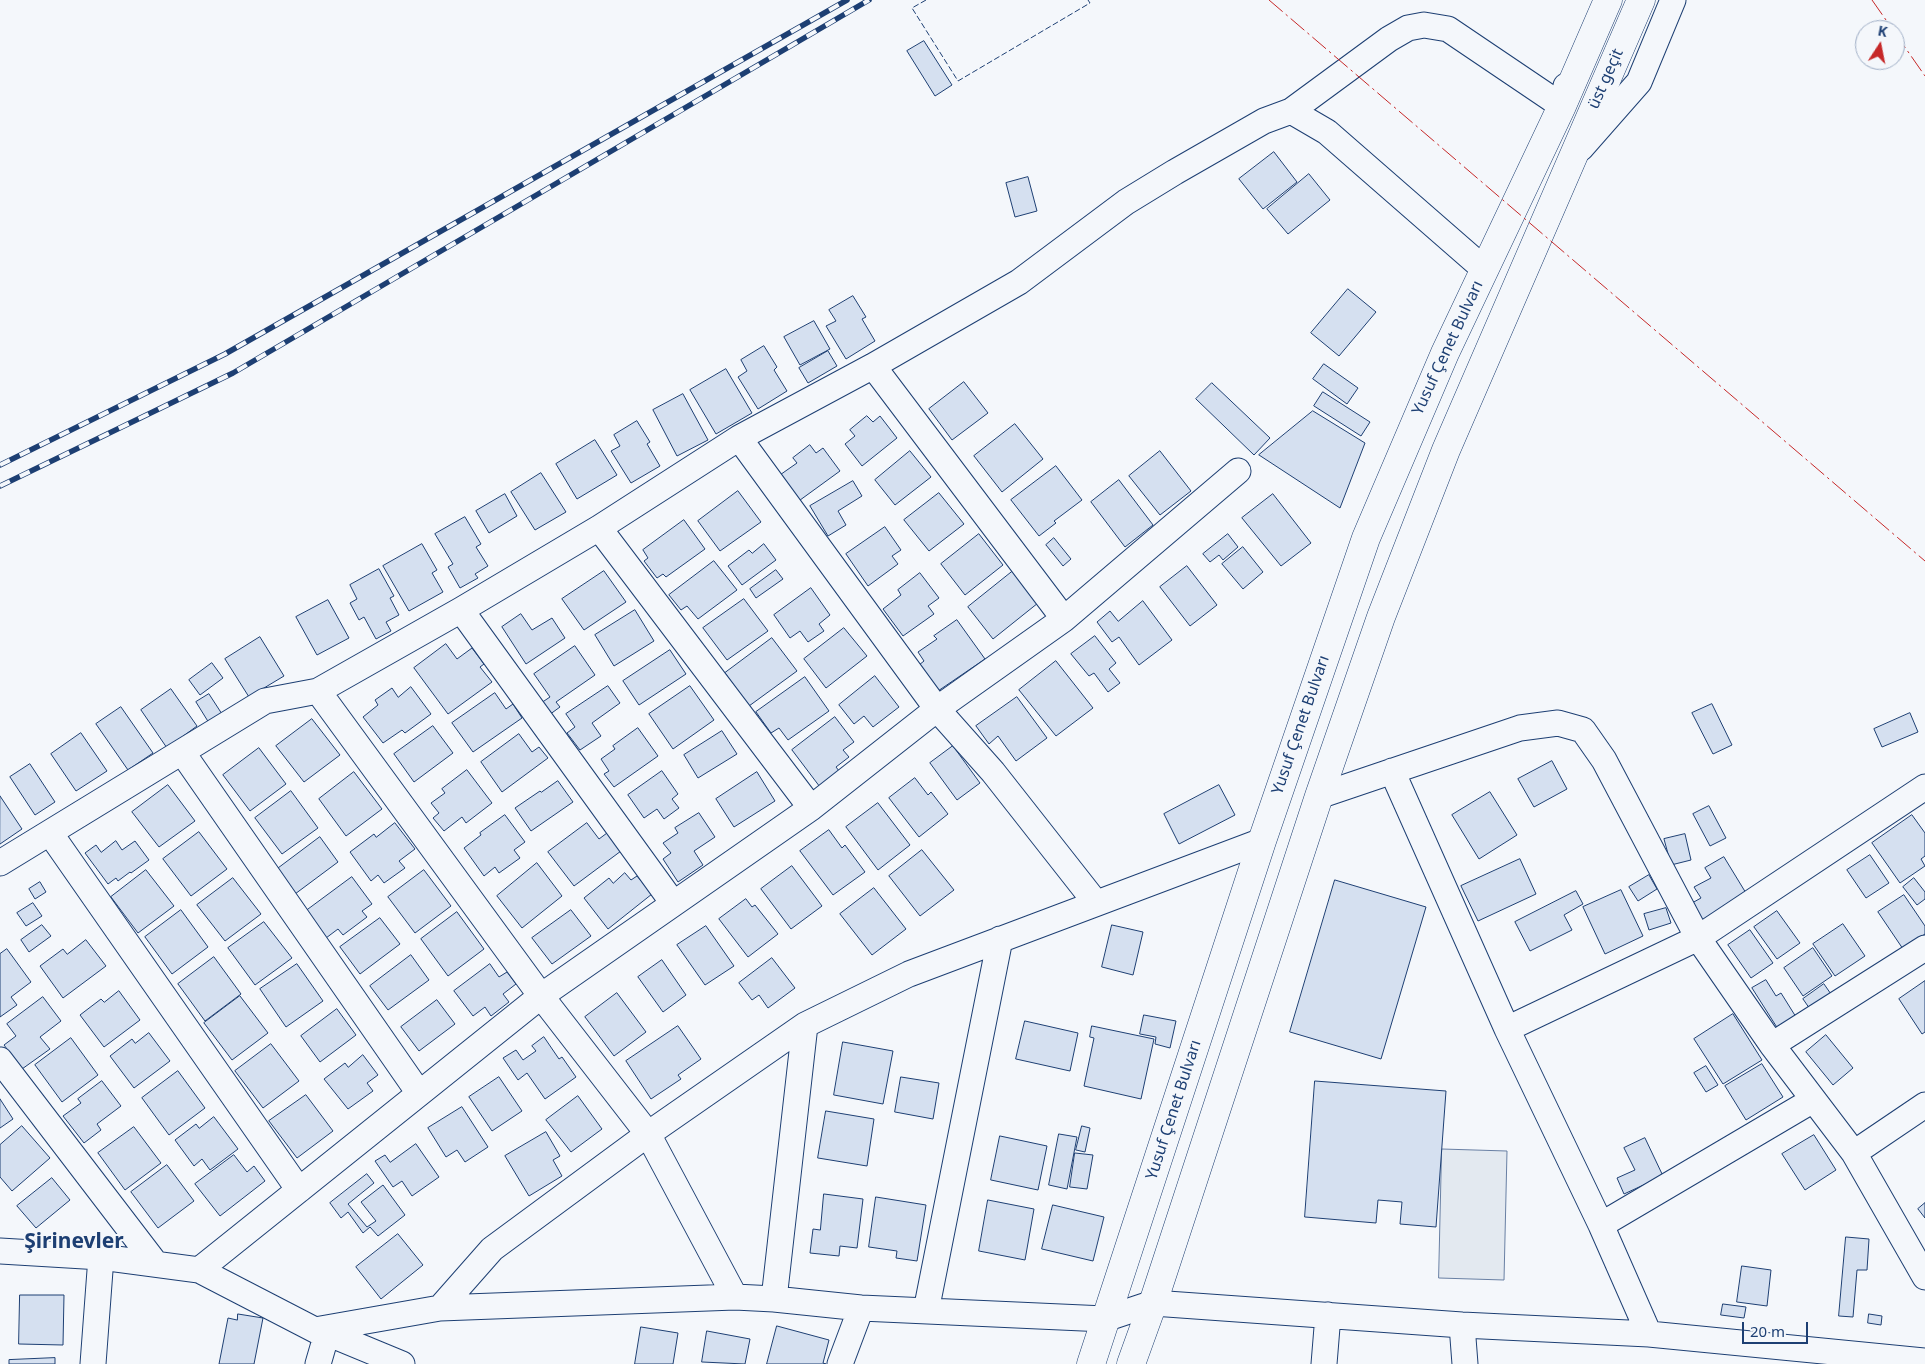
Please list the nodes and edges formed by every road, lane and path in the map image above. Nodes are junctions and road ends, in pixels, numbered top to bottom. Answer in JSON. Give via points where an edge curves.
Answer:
{"nodes":[{"id":1,"x":1593,"y":0,"type":"edge"},
{"id":2,"x":1608,"y":0,"type":"edge"},
{"id":3,"x":1641,"y":0,"type":"edge"},
{"id":4,"x":1673,"y":0,"type":"edge"},
{"id":5,"x":1562,"y":106,"type":"junction"},
{"id":6,"x":1291,"y":111,"type":"junction"},
{"id":7,"x":1571,"y":159,"type":"junction"},
{"id":8,"x":1484,"y":269,"type":"junction"},
{"id":9,"x":873,"y":366,"type":"junction"},
{"id":10,"x":739,"y":438,"type":"junction"},
{"id":11,"x":1238,"y":470,"type":"dead end"},
{"id":12,"x":599,"y":528,"type":"junction"},
{"id":13,"x":461,"y":610,"type":"junction"},
{"id":14,"x":1064,"y":619,"type":"junction"},
{"id":15,"x":318,"y":691,"type":"junction"},
{"id":16,"x":937,"y":709,"type":"junction"},
{"id":17,"x":182,"y":752,"type":"junction"},
{"id":18,"x":1392,"y":772,"type":"junction"},
{"id":19,"x":1925,"y":787,"type":"edge"},
{"id":20,"x":1319,"y":796,"type":"junction"},
{"id":21,"x":811,"y":808,"type":"junction"},
{"id":22,"x":50,"y":833,"type":"junction"},
{"id":23,"x":1262,"y":840,"type":"junction"},
{"id":24,"x":0,"y":863,"type":"edge"},
{"id":25,"x":673,"y":903,"type":"junction"},
{"id":26,"x":1096,"y":903,"type":"junction"},
{"id":27,"x":1698,"y":938,"type":"junction"},
{"id":28,"x":1000,"y":939,"type":"junction"},
{"id":29,"x":1925,"y":948,"type":"edge"},
{"id":30,"x":541,"y":996,"type":"junction"},
{"id":31,"x":805,"y":1025,"type":"junction"},
{"id":32,"x":1507,"y":1029,"type":"junction"},
{"id":33,"x":1772,"y":1045,"type":"junction"},
{"id":34,"x":0,"y":1060,"type":"edge"},
{"id":35,"x":420,"y":1093,"type":"junction"},
{"id":36,"x":1813,"y":1100,"type":"junction"},
{"id":37,"x":1925,"y":1105,"type":"edge"},
{"id":38,"x":648,"y":1134,"type":"junction"},
{"id":39,"x":1854,"y":1153,"type":"junction"},
{"id":40,"x":299,"y":1190,"type":"junction"},
{"id":41,"x":1601,"y":1225,"type":"junction"},
{"id":42,"x":0,"y":1251,"type":"edge"},
{"id":43,"x":101,"y":1257,"type":"junction"},
{"id":44,"x":156,"y":1264,"type":"junction"},
{"id":45,"x":199,"y":1270,"type":"junction"},
{"id":46,"x":1924,"y":1275,"type":"edge"},
{"id":47,"x":735,"y":1297,"type":"junction"},
{"id":48,"x":774,"y":1299,"type":"junction"},
{"id":49,"x":1153,"y":1304,"type":"junction"},
{"id":50,"x":440,"y":1308,"type":"junction"},
{"id":51,"x":862,"y":1308,"type":"junction"},
{"id":52,"x":926,"y":1311,"type":"junction"},
{"id":53,"x":1328,"y":1315,"type":"junction"},
{"id":54,"x":1105,"y":1319,"type":"junction"},
{"id":55,"x":1462,"y":1324,"type":"junction"},
{"id":56,"x":321,"y":1331,"type":"junction"},
{"id":57,"x":1649,"y":1334,"type":"junction"},
{"id":58,"x":1925,"y":1361,"type":"edge"},
{"id":59,"x":93,"y":1364,"type":"edge"},
{"id":60,"x":318,"y":1364,"type":"edge"},
{"id":61,"x":402,"y":1364,"type":"edge"},
{"id":62,"x":840,"y":1364,"type":"edge"},
{"id":63,"x":1091,"y":1364,"type":"edge"},
{"id":64,"x":1131,"y":1364,"type":"edge"},
{"id":65,"x":1324,"y":1364,"type":"edge"},
{"id":66,"x":1465,"y":1364,"type":"edge"}],
"edges":[{"from":1,"to":5,"type":"street","via":[[1572,50]]},
{"from":2,"to":5,"type":"highway","name":"Yusuf Çenet Bulvarı"},
{"from":3,"to":7,"type":"highway","name":"üst geçit"},
{"from":4,"to":7,"type":"street","via":[[1639,82]]},
{"from":5,"to":6,"type":"street","via":[[1448,29],[1424,24],[1408,28],[1389,39]]},
{"from":5,"to":8,"type":"highway","name":"Yusuf Çenet Bulvarı"},
{"from":6,"to":8,"type":"street","via":[[1327,132]]},
{"from":6,"to":9,"type":"street","via":[[1264,121],[1175,172],[1126,202],[1019,282]]},
{"from":7,"to":20,"type":"highway","via":[[1420,513]]},
{"from":8,"to":23,"type":"highway","name":"Yusuf Çenet Bulvarı","via":[[1366,538]]},
{"from":9,"to":10,"type":"street"},
{"from":9,"to":14,"type":"street"},
{"from":10,"to":12,"type":"street"},
{"from":10,"to":16,"type":"street"},
{"from":11,"to":14,"type":"street"},
{"from":12,"to":13,"type":"street"},
{"from":12,"to":21,"type":"street"},
{"from":13,"to":15,"type":"street"},
{"from":13,"to":25,"type":"street"},
{"from":14,"to":16,"type":"street"},
{"from":15,"to":17,"type":"street","via":[[265,701]]},
{"from":15,"to":30,"type":"street"},
{"from":16,"to":21,"type":"street"},
{"from":16,"to":26,"type":"street","via":[[993,772]]},
{"from":17,"to":22,"type":"street"},
{"from":17,"to":35,"type":"street"},
{"from":18,"to":20,"type":"street"},
{"from":18,"to":27,"type":"street","via":[[1520,728],[1558,723],[1583,730],[1604,760]]},
{"from":18,"to":32,"type":"street"},
{"from":19,"to":27,"type":"street"},
{"from":20,"to":49,"type":"highway"},
{"from":21,"to":25,"type":"street"},
{"from":22,"to":24,"type":"street"},
{"from":22,"to":40,"type":"street"},
{"from":23,"to":26,"type":"street"},
{"from":23,"to":54,"type":"highway","name":"Yusuf Çenet Bulvarı"},
{"from":25,"to":30,"type":"street"},
{"from":26,"to":28,"type":"street"},
{"from":27,"to":32,"type":"street"},
{"from":27,"to":33,"type":"street"},
{"from":28,"to":31,"type":"street","via":[[909,974]]},
{"from":28,"to":52,"type":"street"},
{"from":29,"to":33,"type":"street"},
{"from":30,"to":35,"type":"street"},
{"from":30,"to":38,"type":"street"},
{"from":31,"to":38,"type":"street"},
{"from":31,"to":48,"type":"street"},
{"from":32,"to":41,"type":"street"},
{"from":33,"to":36,"type":"street"},
{"from":34,"to":44,"type":"street"},
{"from":35,"to":40,"type":"street"},
{"from":36,"to":39,"type":"street"},
{"from":36,"to":41,"type":"street"},
{"from":37,"to":39,"type":"street"},
{"from":38,"to":47,"type":"street"},
{"from":38,"to":50,"type":"street","via":[[492,1249]]},
{"from":39,"to":46,"type":"street"},
{"from":40,"to":45,"type":"street"},
{"from":41,"to":57,"type":"street"},
{"from":42,"to":43,"type":"street"},
{"from":43,"to":44,"type":"street"},
{"from":43,"to":59,"type":"street"},
{"from":44,"to":45,"type":"street"},
{"from":45,"to":56,"type":"street"},
{"from":47,"to":48,"type":"street"},
{"from":47,"to":50,"type":"street"},
{"from":48,"to":51,"type":"street"},
{"from":49,"to":53,"type":"street"},
{"from":49,"to":54,"type":"street"},
{"from":49,"to":64,"type":"highway"},
{"from":50,"to":56,"type":"street"},
{"from":51,"to":52,"type":"street"},
{"from":51,"to":62,"type":"street"},
{"from":52,"to":54,"type":"street"},
{"from":53,"to":55,"type":"street"},
{"from":53,"to":65,"type":"street"},
{"from":54,"to":63,"type":"highway","name":"Yusuf Çenet Bulvarı"},
{"from":55,"to":57,"type":"street"},
{"from":55,"to":66,"type":"street"},
{"from":56,"to":60,"type":"street"},
{"from":56,"to":61,"type":"street"},
{"from":57,"to":58,"type":"street"}]}
